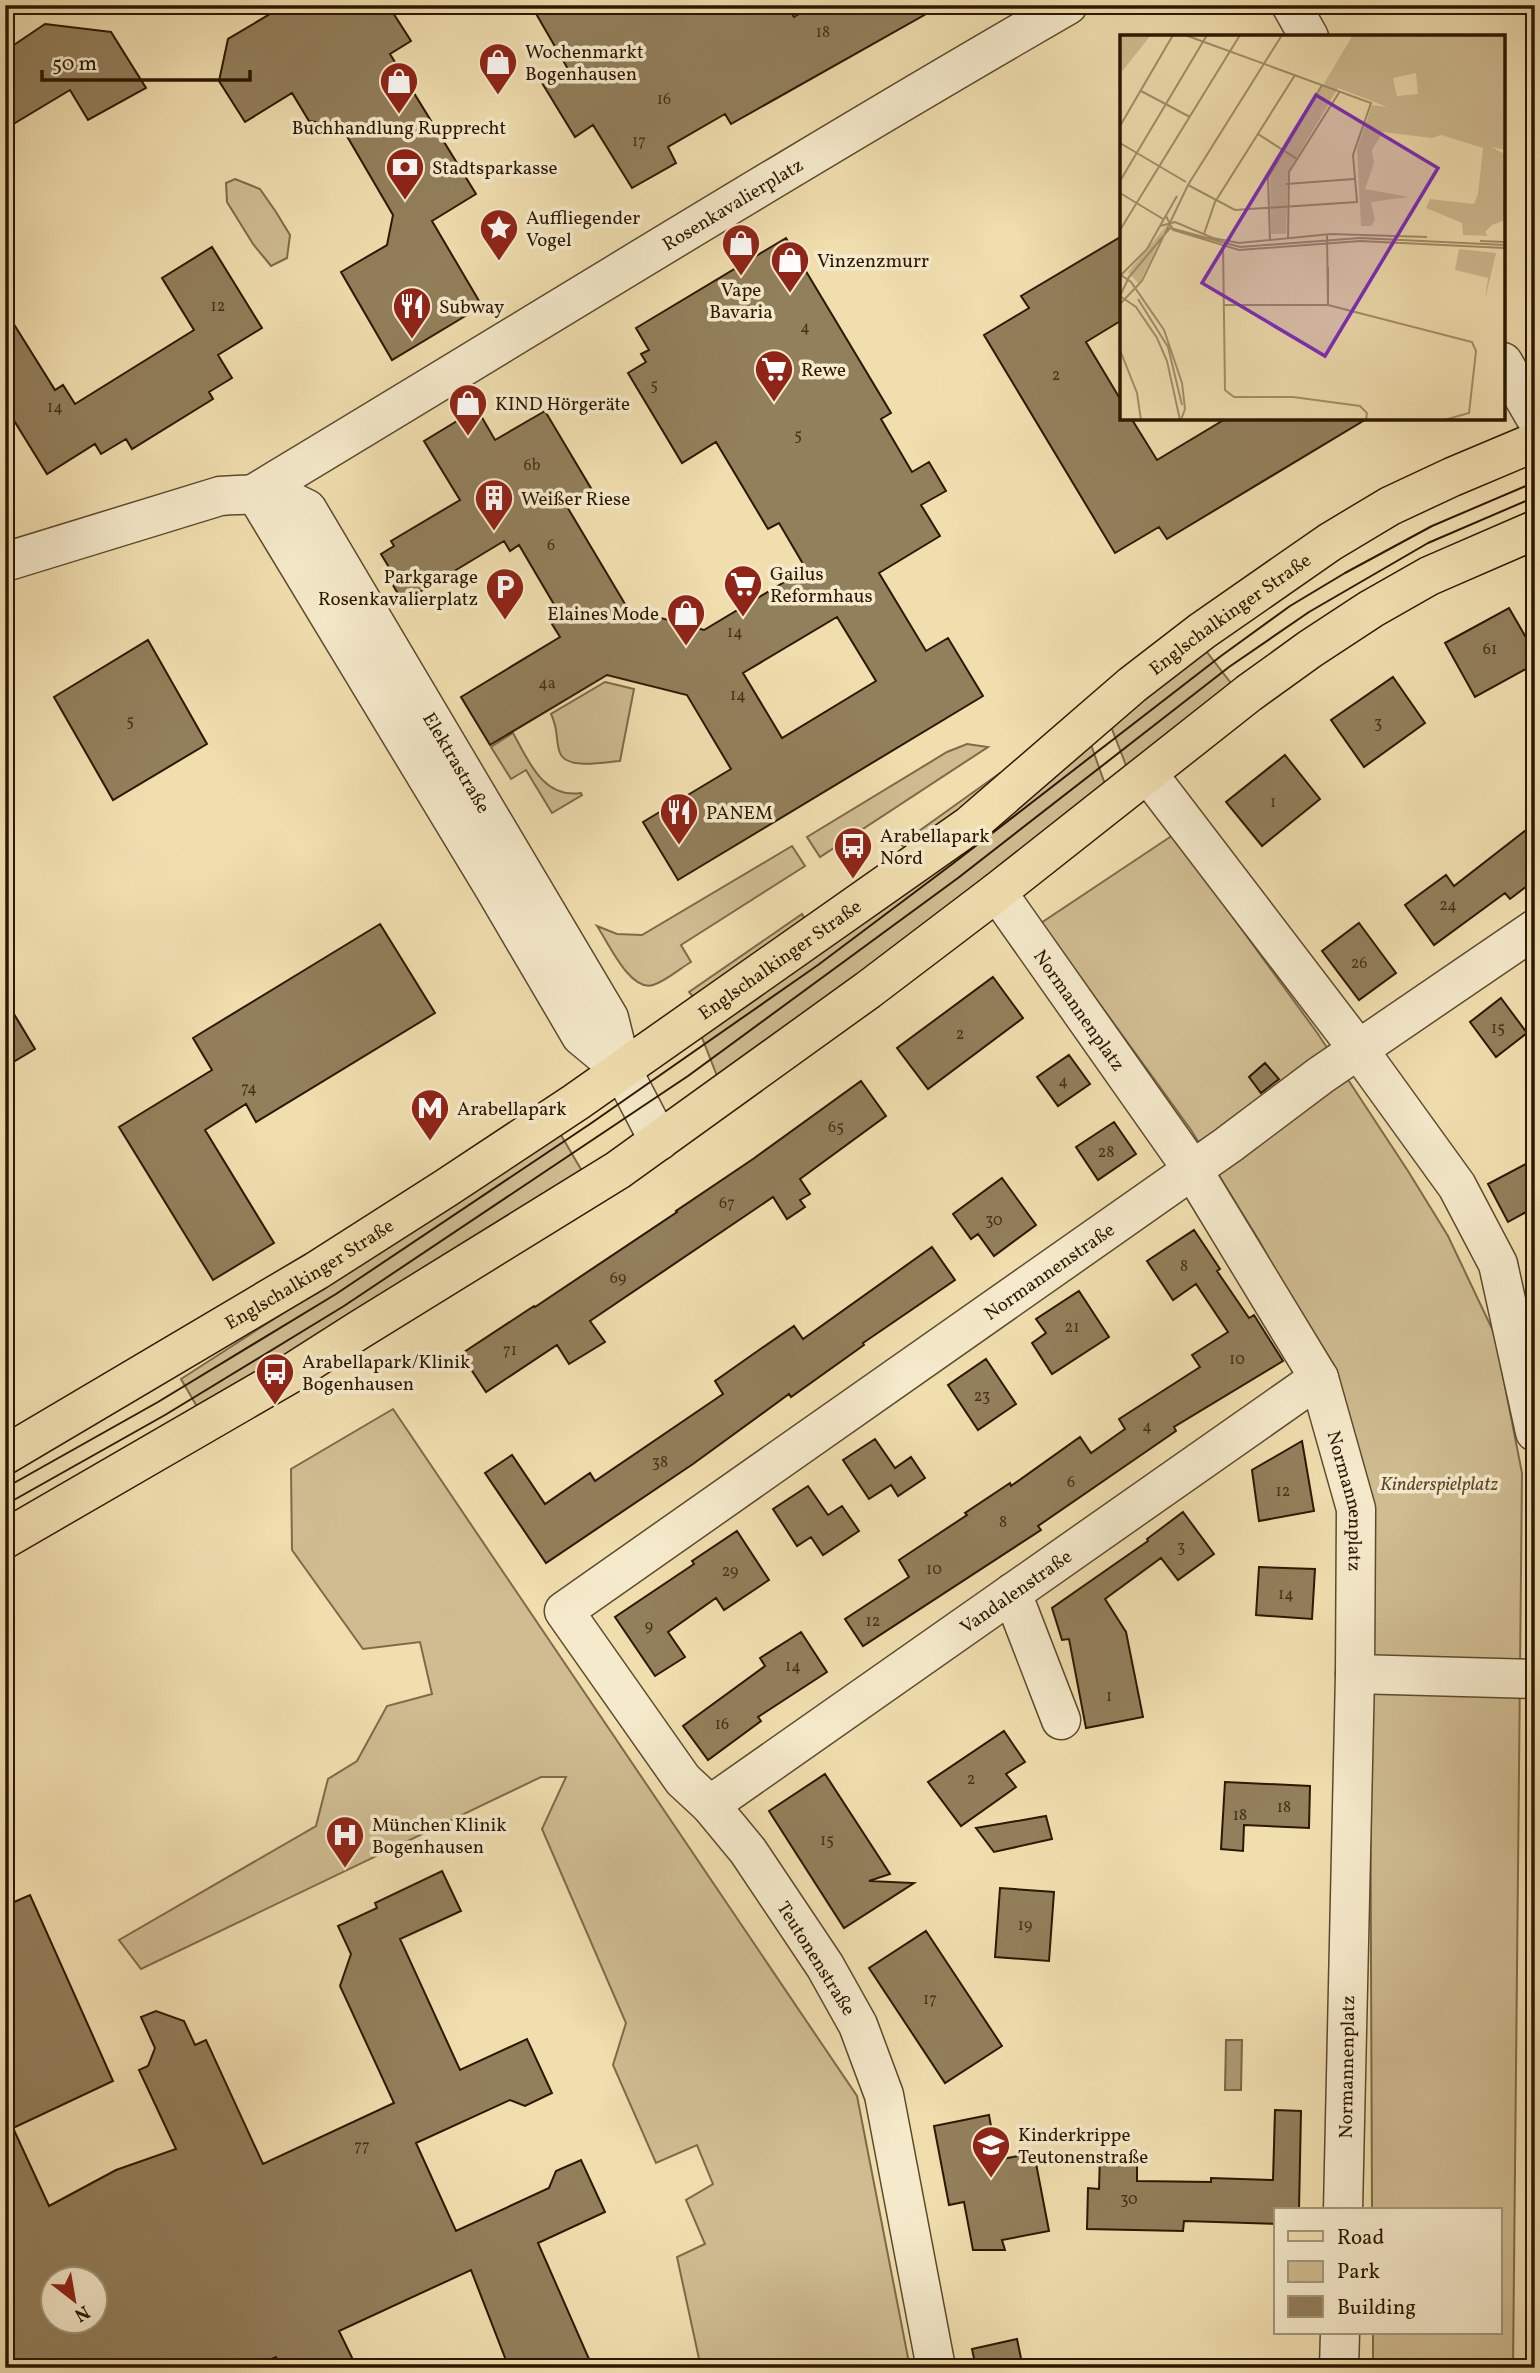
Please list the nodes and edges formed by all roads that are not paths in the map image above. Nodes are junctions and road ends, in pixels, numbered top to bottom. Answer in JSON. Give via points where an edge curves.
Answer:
{"nodes":[{"id":1,"x":1068,"y":5,"type":"edge"},
{"id":2,"x":1291,"y":5,"type":"edge"},
{"id":3,"x":1308,"y":35,"type":"edge"},
{"id":4,"x":1505,"y":365,"type":"edge"},
{"id":5,"x":1535,"y":416,"type":"edge"},
{"id":6,"x":1535,"y":442,"type":"edge"},
{"id":7,"x":256,"y":493,"type":"junction"},
{"id":8,"x":1535,"y":530,"type":"edge"},
{"id":9,"x":5,"y":562,"type":"edge"},
{"id":10,"x":1148,"y":774,"type":"junction"},
{"id":11,"x":997,"y":892,"type":"junction"},
{"id":12,"x":1535,"y":929,"type":"edge"},
{"id":13,"x":1358,"y":1049,"type":"junction"},
{"id":14,"x":622,"y":1070,"type":"junction"},
{"id":15,"x":659,"y":1141,"type":"junction"},
{"id":16,"x":1192,"y":1169,"type":"junction"},
{"id":17,"x":1320,"y":1378,"type":"junction"},
{"id":18,"x":1535,"y":1432,"type":"edge"},
{"id":19,"x":5,"y":1455,"type":"edge"},
{"id":20,"x":5,"y":1539,"type":"edge"},
{"id":21,"x":1012,"y":1593,"type":"junction"},
{"id":22,"x":564,"y":1611,"type":"joint"},
{"id":23,"x":1355,"y":1674,"type":"junction"},
{"id":24,"x":1535,"y":1679,"type":"edge"},
{"id":25,"x":1061,"y":1720,"type":"dead end"},
{"id":26,"x":710,"y":1805,"type":"junction"},
{"id":27,"x":1343,"y":2208,"type":"edge"},
{"id":28,"x":1340,"y":2334,"type":"edge"},
{"id":29,"x":936,"y":2368,"type":"edge"},
{"id":30,"x":1339,"y":2368,"type":"edge"}],
"edges":[{"from":1,"to":7,"type":"street","name":"Rosenkavalierplatz"},
{"from":2,"to":3,"type":"street"},
{"from":4,"to":5,"type":"street"},
{"from":6,"to":14,"type":"main road","name":"Englschalkinger Straße","via":[[1390,506],[1276,579],[1132,685],[970,825]]},
{"from":7,"to":9,"type":"street","name":"Elektrastraße","via":[[220,496]]},
{"from":7,"to":14,"type":"street","name":"Elektrastraße","via":[[286,498],[307,509],[609,1018]]},
{"from":8,"to":10,"type":"main road","via":[[1429,576],[1371,609],[1249,693]]},
{"from":10,"to":11,"type":"main road"},
{"from":10,"to":13,"type":"street"},
{"from":11,"to":15,"type":"main road"},
{"from":11,"to":16,"type":"street","name":"Normannenplatz"},
{"from":12,"to":13,"type":"street","name":"Normannenstraße"},
{"from":13,"to":16,"type":"street","name":"Normannenstraße"},
{"from":13,"to":18,"type":"street","via":[[1457,1186],[1498,1264]]},
{"from":14,"to":15,"type":"street","name":"Elektrastraße"},
{"from":14,"to":19,"type":"main road","name":"Englschalkinger Straße","via":[[316,1271]]},
{"from":15,"to":20,"type":"main road","via":[[290,1374]]},
{"from":16,"to":17,"type":"street","name":"Normannenplatz"},
{"from":16,"to":22,"type":"street","name":"Normannenstraße"},
{"from":17,"to":21,"type":"street","name":"Vandalenstraße"},
{"from":17,"to":23,"type":"street","name":"Normannenplatz","via":[[1356,1509]]},
{"from":21,"to":25,"type":"street"},
{"from":21,"to":26,"type":"street","name":"Vandalenstraße"},
{"from":22,"to":26,"type":"street","name":"Teutonenstraße","via":[[683,1780]]},
{"from":23,"to":24,"type":"street"},
{"from":23,"to":27,"type":"street","name":"Normannenplatz"},
{"from":26,"to":29,"type":"street","name":"Teutonenstraße","via":[[748,1851],[825,1966],[858,2025],[884,2095]]},
{"from":28,"to":30,"type":"street"}]}
